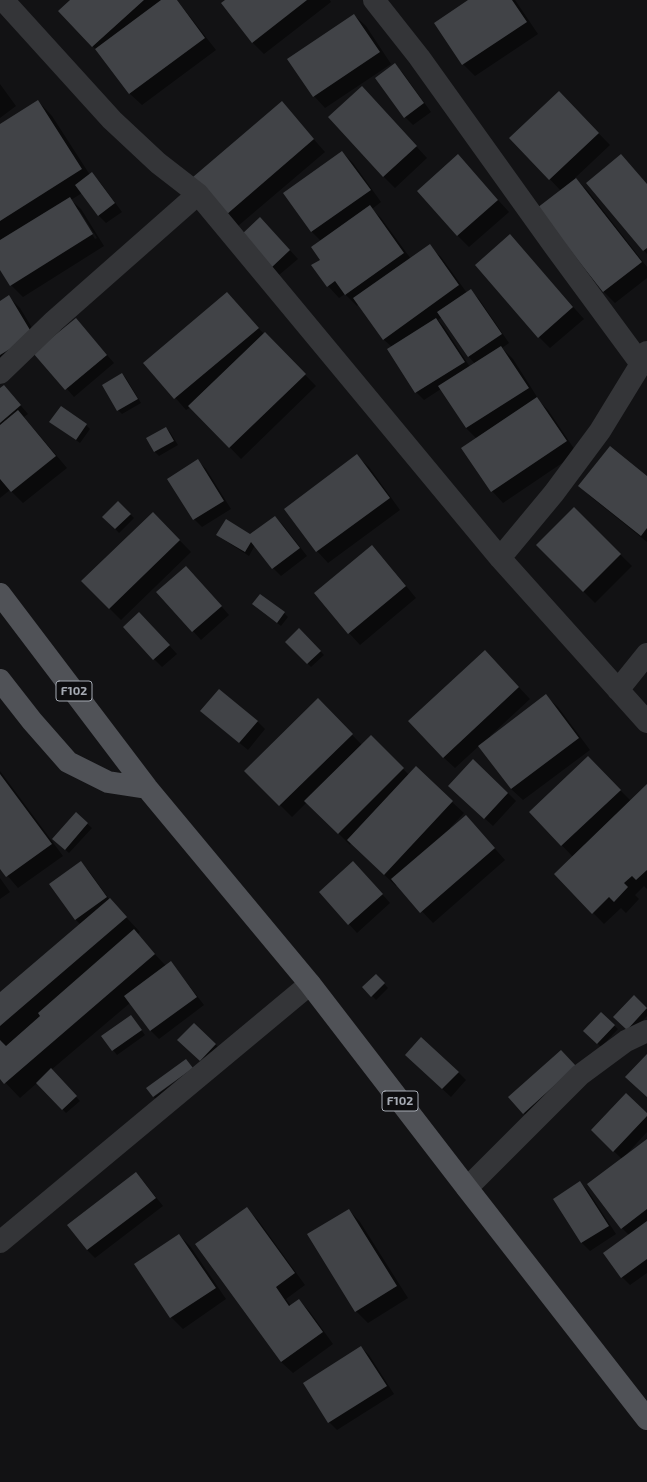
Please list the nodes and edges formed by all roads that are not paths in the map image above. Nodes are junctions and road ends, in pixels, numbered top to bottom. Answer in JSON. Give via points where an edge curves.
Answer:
{"nodes":[{"id":1,"x":3,"y":0,"type":"edge"},
{"id":2,"x":374,"y":0,"type":"edge"},
{"id":3,"x":198,"y":194,"type":"junction"},
{"id":4,"x":644,"y":358,"type":"edge"},
{"id":5,"x":0,"y":373,"type":"edge"},
{"id":6,"x":500,"y":558,"type":"junction"},
{"id":7,"x":0,"y":594,"type":"edge"},
{"id":8,"x":647,"y":654,"type":"edge"},
{"id":9,"x":0,"y":680,"type":"edge"},
{"id":10,"x":618,"y":690,"type":"junction"},
{"id":11,"x":647,"y":722,"type":"edge"},
{"id":12,"x":147,"y":788,"type":"junction"},
{"id":13,"x":310,"y":984,"type":"junction"},
{"id":14,"x":647,"y":1030,"type":"edge"},
{"id":15,"x":466,"y":1188,"type":"junction"},
{"id":16,"x":0,"y":1242,"type":"edge"},
{"id":17,"x":647,"y":1419,"type":"edge"}],
"edges":[{"from":1,"to":3,"type":"street","via":[[112,120],[158,163]]},
{"from":2,"to":4,"type":"street","via":[[419,57],[554,247]]},
{"from":3,"to":5,"type":"street","via":[[54,321]]},
{"from":3,"to":6,"type":"street"},
{"from":4,"to":6,"type":"street","via":[[600,431],[554,493]]},
{"from":6,"to":10,"type":"street"},
{"from":7,"to":12,"type":"main road","number":"F102"},
{"from":8,"to":10,"type":"street"},
{"from":9,"to":12,"type":"main road","via":[[68,762],[108,782]]},
{"from":10,"to":11,"type":"street"},
{"from":12,"to":13,"type":"main road","number":"F102"},
{"from":13,"to":15,"type":"main road","number":"F102"},
{"from":13,"to":16,"type":"street"},
{"from":14,"to":15,"type":"street","via":[[626,1041],[580,1075]]},
{"from":15,"to":17,"type":"main road","number":"F102"}]}
